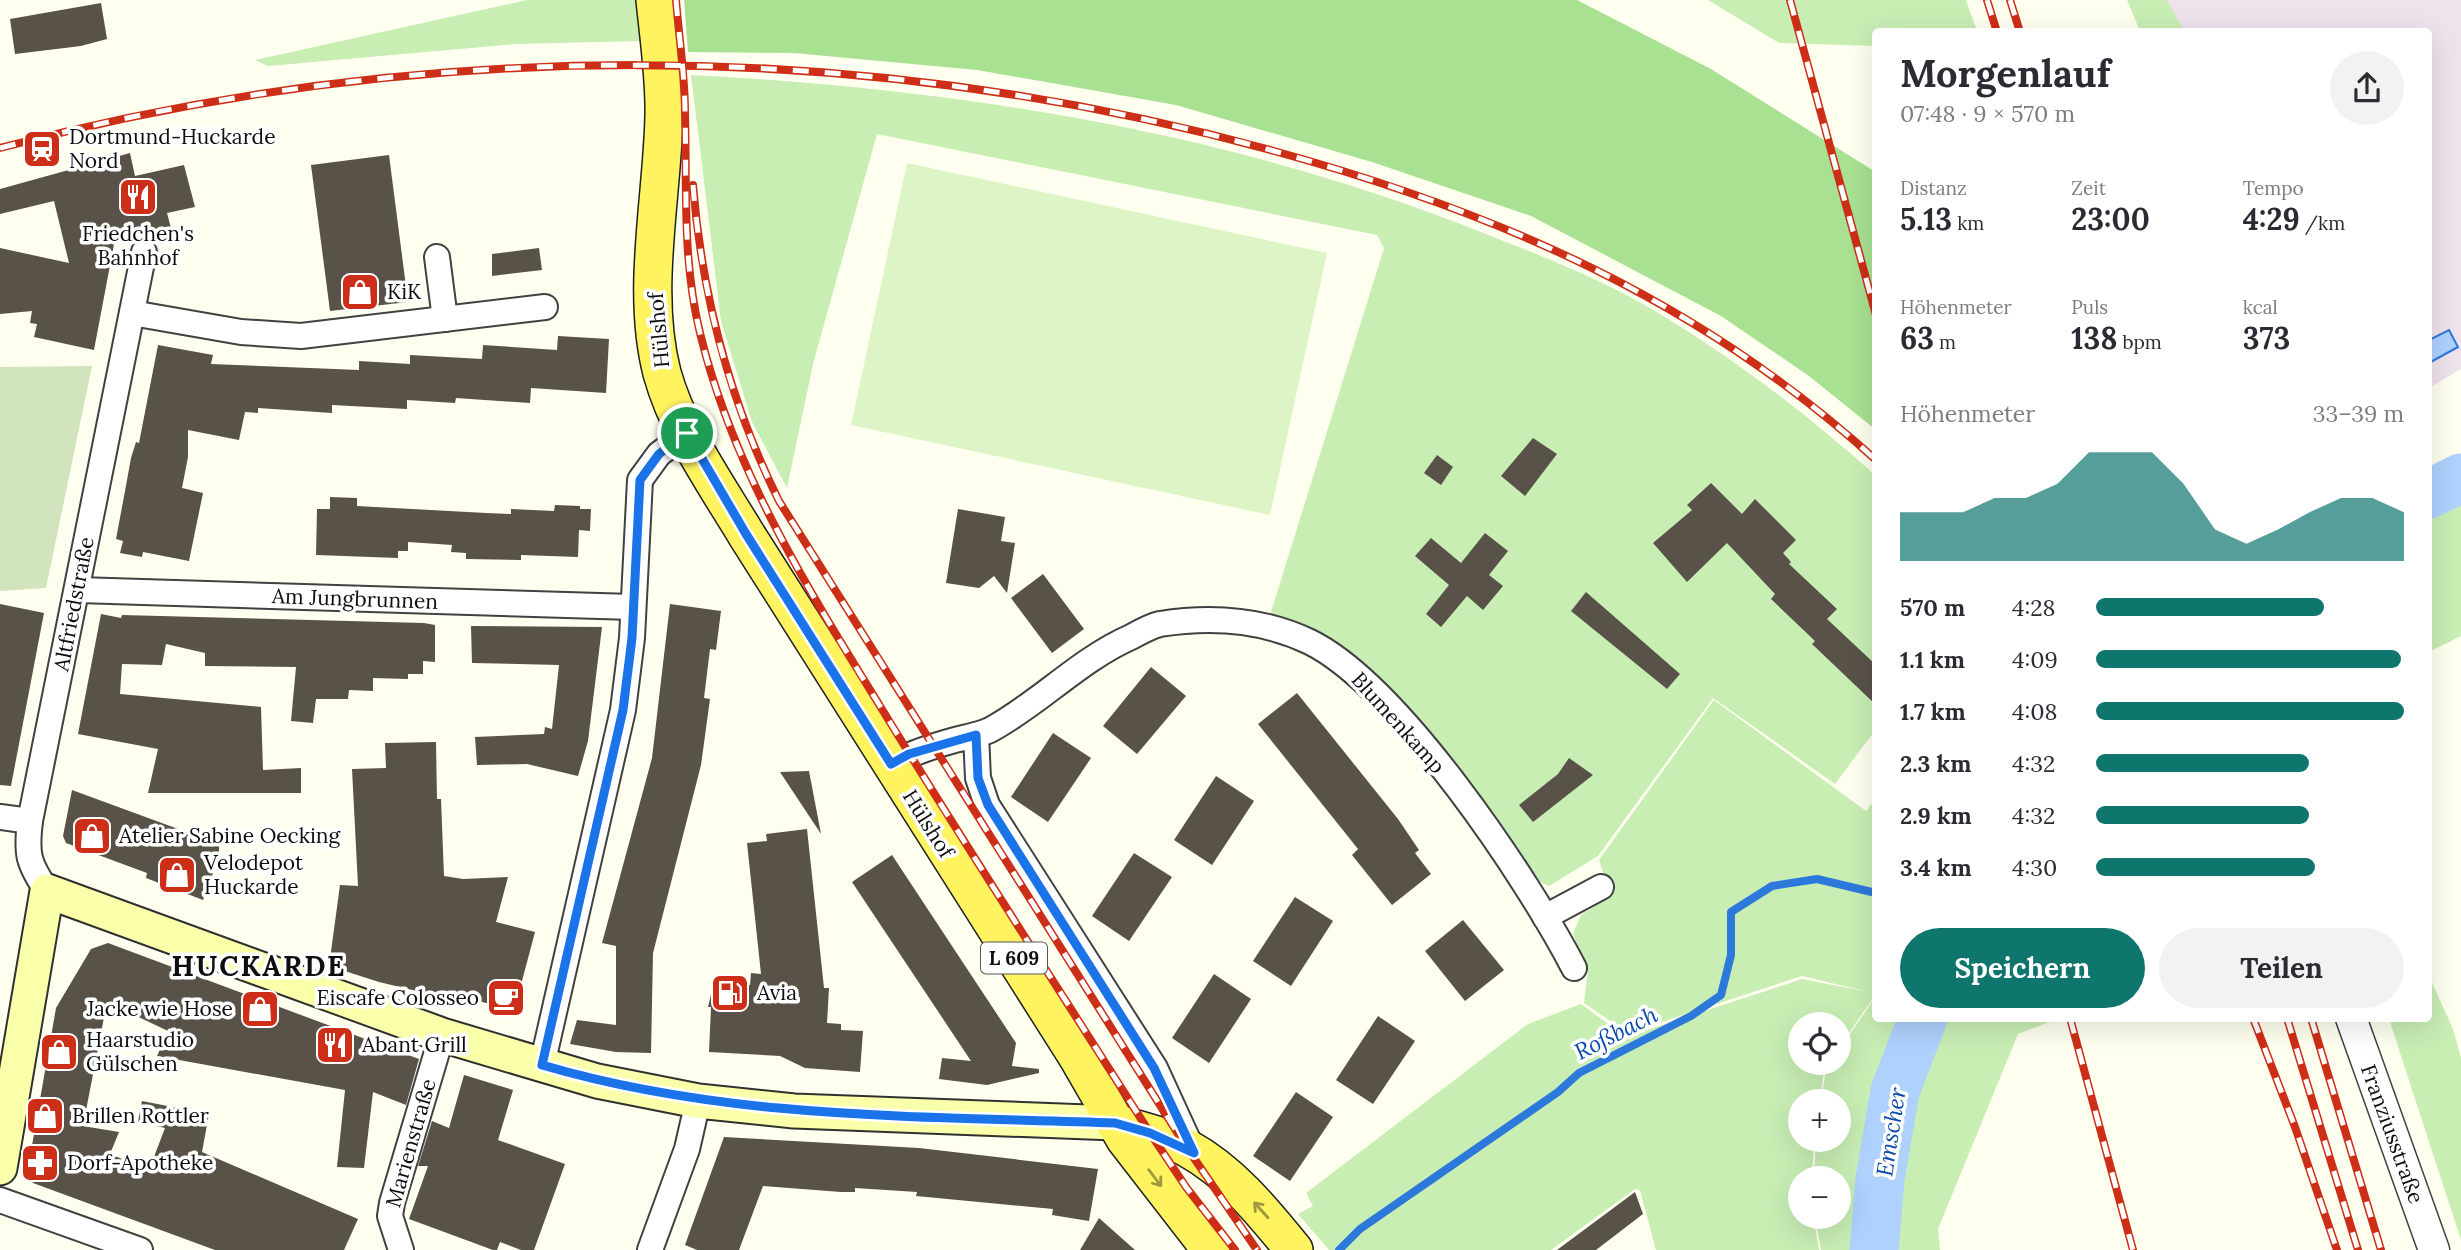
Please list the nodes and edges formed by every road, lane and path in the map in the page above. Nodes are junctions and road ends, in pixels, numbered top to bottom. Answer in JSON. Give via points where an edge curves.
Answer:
{"nodes":[{"id":1,"x":655,"y":0,"type":"edge"},
{"id":2,"x":144,"y":252,"type":"dead end"},
{"id":3,"x":438,"y":257,"type":"dead end"},
{"id":4,"x":545,"y":307,"type":"dead end"},
{"id":5,"x":131,"y":313,"type":"junction"},
{"id":6,"x":445,"y":319,"type":"junction"},
{"id":7,"x":687,"y":433,"type":"junction"},
{"id":8,"x":78,"y":590,"type":"junction"},
{"id":9,"x":633,"y":607,"type":"junction"},
{"id":10,"x":976,"y":735,"type":"junction"},
{"id":11,"x":891,"y":764,"type":"junction"},
{"id":12,"x":0,"y":817,"type":"edge"},
{"id":13,"x":30,"y":821,"type":"junction"},
{"id":14,"x":1601,"y":887,"type":"dead end"},
{"id":15,"x":47,"y":891,"type":"junction"},
{"id":16,"x":1545,"y":917,"type":"junction"},
{"id":17,"x":1574,"y":968,"type":"dead end"},
{"id":18,"x":2352,"y":1022,"type":"edge"},
{"id":19,"x":442,"y":1035,"type":"junction"},
{"id":20,"x":542,"y":1065,"type":"junction"},
{"id":21,"x":698,"y":1101,"type":"junction"},
{"id":22,"x":1115,"y":1123,"type":"junction"},
{"id":23,"x":1194,"y":1153,"type":"junction"},
{"id":24,"x":0,"y":1168,"type":"edge"},
{"id":25,"x":0,"y":1200,"type":"edge"},
{"id":26,"x":140,"y":1250,"type":"edge"},
{"id":27,"x":401,"y":1250,"type":"edge"},
{"id":28,"x":650,"y":1250,"type":"edge"},
{"id":29,"x":1211,"y":1250,"type":"edge"},
{"id":30,"x":1294,"y":1250,"type":"edge"},
{"id":31,"x":2434,"y":1250,"type":"edge"}],
"edges":[{"from":1,"to":7,"type":"main road","name":"Hülshof","number":"L 609","via":[[664,115],[656,330],[663,374]]},
{"from":2,"to":5,"type":"street","name":"Altfriedstraße"},
{"from":3,"to":6,"type":"street"},
{"from":4,"to":6,"type":"street"},
{"from":5,"to":6,"type":"street","via":[[293,336]]},
{"from":5,"to":8,"type":"street","name":"Altfriedstraße"},
{"from":7,"to":9,"type":"street","via":[[659,454],[640,480]]},
{"from":7,"to":11,"type":"main road","name":"Hülshof","number":"L 609"},
{"from":8,"to":9,"type":"street","name":"Am Jungbrunnen"},
{"from":8,"to":13,"type":"street","name":"Altfriedstraße"},
{"from":9,"to":20,"type":"street","via":[[615,754]]},
{"from":10,"to":11,"type":"street","name":"Blumenkamp","via":[[909,754]]},
{"from":10,"to":16,"type":"street","name":"Blumenkamp","via":[[998,725],[1105,649],[1158,625],[1213,620],[1267,625],[1312,643],[1354,673],[1394,713],[1495,840]]},
{"from":10,"to":23,"type":"street","via":[[978,778],[988,805],[1154,1068]]},
{"from":11,"to":22,"type":"main road","name":"Hülshof","number":"L 609"},
{"from":12,"to":13,"type":"street"},
{"from":13,"to":15,"type":"street","name":"Altfriedstraße","via":[[26,852]]},
{"from":14,"to":16,"type":"street"},
{"from":15,"to":19,"type":"main road"},
{"from":15,"to":24,"type":"main road"},
{"from":16,"to":17,"type":"street","name":"Blumenkamp"},
{"from":18,"to":31,"type":"street","name":"Franziusstraße"},
{"from":19,"to":20,"type":"main road"},
{"from":19,"to":27,"type":"street","name":"Marienstraße","via":[[392,1203],[390,1216]]},
{"from":20,"to":21,"type":"main road"},
{"from":21,"to":22,"type":"main road","via":[[794,1111]]},
{"from":21,"to":28,"type":"street","via":[[687,1149]]},
{"from":22,"to":23,"type":"main road"},
{"from":22,"to":29,"type":"main road","number":"L 609","one_way":true},
{"from":30,"to":23,"type":"main road","one_way":true,"via":[[1241,1188]]},
{"from":25,"to":26,"type":"street"}]}
